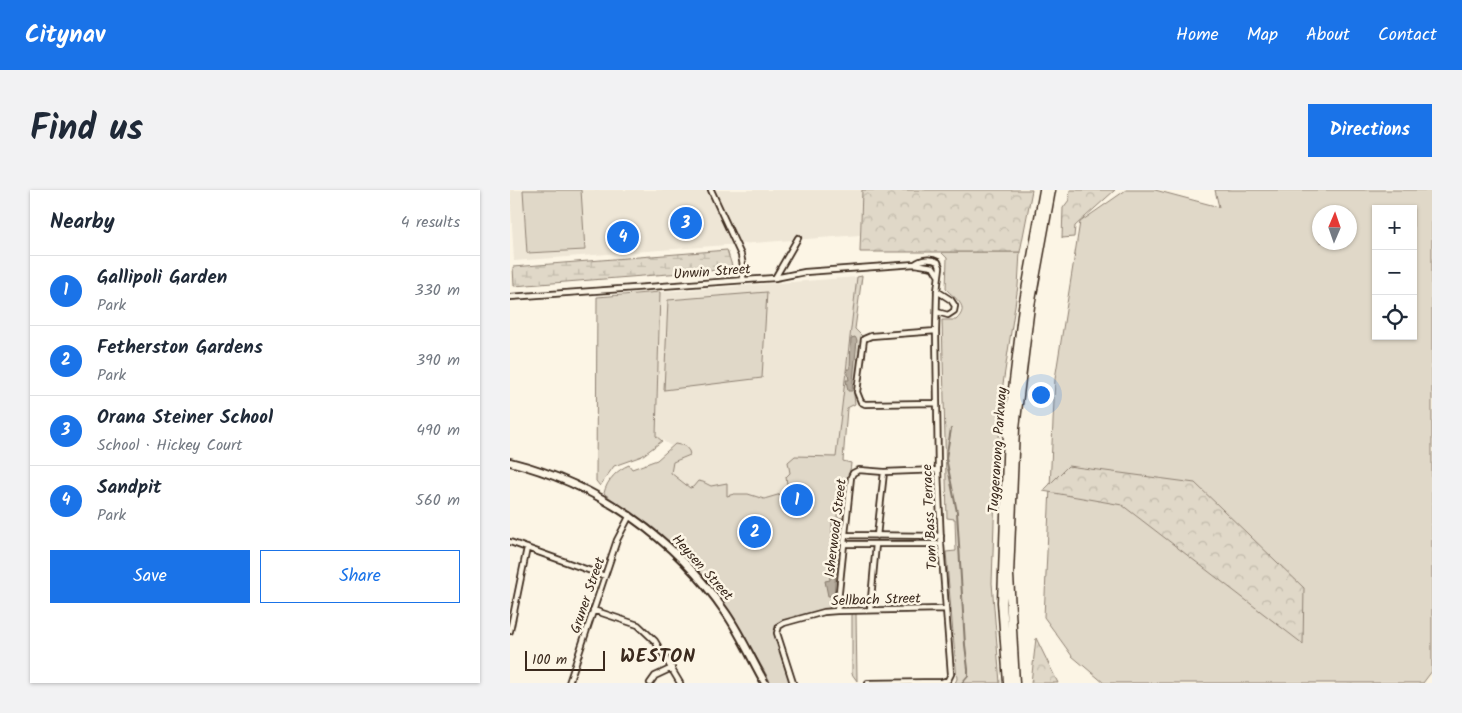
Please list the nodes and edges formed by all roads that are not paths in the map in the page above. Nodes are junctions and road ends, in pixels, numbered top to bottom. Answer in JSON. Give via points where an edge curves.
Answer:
{"nodes":[{"id":1,"x":711,"y":190,"type":"edge"},
{"id":2,"x":1044,"y":190,"type":"edge"},
{"id":3,"x":1051,"y":190,"type":"edge"},
{"id":4,"x":798,"y":238,"type":"dead end"},
{"id":5,"x":938,"y":275,"type":"joint"},
{"id":6,"x":775,"y":278,"type":"junction"},
{"id":7,"x":743,"y":280,"type":"junction"},
{"id":8,"x":937,"y":291,"type":"junction"},
{"id":9,"x":510,"y":297,"type":"edge"},
{"id":10,"x":937,"y":312,"type":"junction"},
{"id":11,"x":936,"y":331,"type":"junction"},
{"id":12,"x":936,"y":403,"type":"junction"},
{"id":13,"x":510,"y":462,"type":"edge"},
{"id":14,"x":938,"y":470,"type":"junction"},
{"id":15,"x":884,"y":472,"type":"junction"},
{"id":16,"x":630,"y":515,"type":"junction"},
{"id":17,"x":845,"y":535,"type":"junction"},
{"id":18,"x":878,"y":536,"type":"junction"},
{"id":19,"x":941,"y":536,"type":"junction"},
{"id":20,"x":510,"y":542,"type":"edge"},
{"id":21,"x":844,"y":544,"type":"junction"},
{"id":22,"x":876,"y":544,"type":"junction"},
{"id":23,"x":941,"y":544,"type":"junction"},
{"id":24,"x":527,"y":548,"type":"junction"},
{"id":25,"x":605,"y":576,"type":"junction"},
{"id":26,"x":946,"y":609,"type":"junction"},
{"id":27,"x":593,"y":610,"type":"junction"},
{"id":28,"x":870,"y":610,"type":"junction"},
{"id":29,"x":837,"y":611,"type":"junction"},
{"id":30,"x":510,"y":631,"type":"edge"},
{"id":31,"x":672,"y":668,"type":"junction"},
{"id":32,"x":569,"y":683,"type":"edge"},
{"id":33,"x":650,"y":683,"type":"edge"},
{"id":34,"x":680,"y":683,"type":"edge"},
{"id":35,"x":765,"y":683,"type":"edge"},
{"id":36,"x":793,"y":683,"type":"edge"},
{"id":37,"x":868,"y":683,"type":"edge"},
{"id":38,"x":901,"y":683,"type":"edge"},
{"id":39,"x":908,"y":683,"type":"edge"},
{"id":40,"x":1008,"y":683,"type":"edge"},
{"id":41,"x":1015,"y":683,"type":"edge"}],
"edges":[{"from":1,"to":7,"type":"street","via":[[741,255]]},
{"from":2,"to":40,"type":"highway","name":"Tuggeranong Parkway","via":[[1023,308],[1008,430],[1002,602]]},
{"from":3,"to":41,"type":"highway","name":"Tuggeranong Parkway","via":[[1030,306],[1015,428],[1009,575]]},
{"from":4,"to":6,"type":"street"},
{"from":5,"to":6,"type":"street","name":"Unwin Street","via":[[938,262],[928,260]]},
{"from":5,"to":8,"type":"street","name":"Tom Bass Terrace"},
{"from":6,"to":7,"type":"street","name":"Unwin Street"},
{"from":7,"to":9,"type":"street","name":"Unwin Street"},
{"from":8,"to":10,"type":"street","name":"Tom Bass Terrace"},
{"from":8,"to":10,"type":"street","via":[[952,300],[955,306],[950,315]]},
{"from":10,"to":11,"type":"street","name":"Tom Bass Terrace"},
{"from":11,"to":12,"type":"street","name":"Tom Bass Terrace"},
{"from":11,"to":12,"type":"street","via":[[864,339],[857,392],[865,404]]},
{"from":12,"to":14,"type":"street","name":"Tom Bass Terrace"},
{"from":13,"to":16,"type":"main road","name":"Heysen Street","via":[[554,475]]},
{"from":14,"to":15,"type":"street","name":"Isherwood Street"},
{"from":14,"to":19,"type":"street","name":"Tom Bass Terrace"},
{"from":15,"to":17,"type":"street","name":"Isherwood Street","via":[[859,470],[853,473]]},
{"from":15,"to":18,"type":"street"},
{"from":16,"to":25,"type":"street","name":"Gruner Street","via":[[617,540]]},
{"from":16,"to":35,"type":"main road","name":"Heysen Street","via":[[693,571],[727,614]]},
{"from":17,"to":18,"type":"street"},
{"from":17,"to":21,"type":"street","name":"Isherwood Street"},
{"from":18,"to":19,"type":"street"},
{"from":19,"to":23,"type":"street","name":"Tom Bass Terrace"},
{"from":20,"to":24,"type":"street"},
{"from":21,"to":22,"type":"street"},
{"from":21,"to":29,"type":"street","name":"Isherwood Street"},
{"from":22,"to":23,"type":"street"},
{"from":22,"to":28,"type":"street"},
{"from":23,"to":26,"type":"street","name":"Tom Bass Terrace"},
{"from":24,"to":25,"type":"street"},
{"from":24,"to":30,"type":"street"},
{"from":25,"to":27,"type":"street","name":"Gruner Street"},
{"from":26,"to":28,"type":"street","name":"Sellbach Street"},
{"from":26,"to":39,"type":"street","name":"Tom Bass Terrace","via":[[950,677],[942,682]]},
{"from":27,"to":31,"type":"street","via":[[638,626],[655,641]]},
{"from":27,"to":32,"type":"street","name":"Gruner Street"},
{"from":28,"to":29,"type":"street","name":"Sellbach Street"},
{"from":29,"to":36,"type":"street","name":"Sellbach Street","via":[[779,626],[777,633]]},
{"from":31,"to":33,"type":"street","via":[[655,676]]},
{"from":31,"to":34,"type":"street"},
{"from":37,"to":38,"type":"street"},
{"from":38,"to":39,"type":"street"}]}
